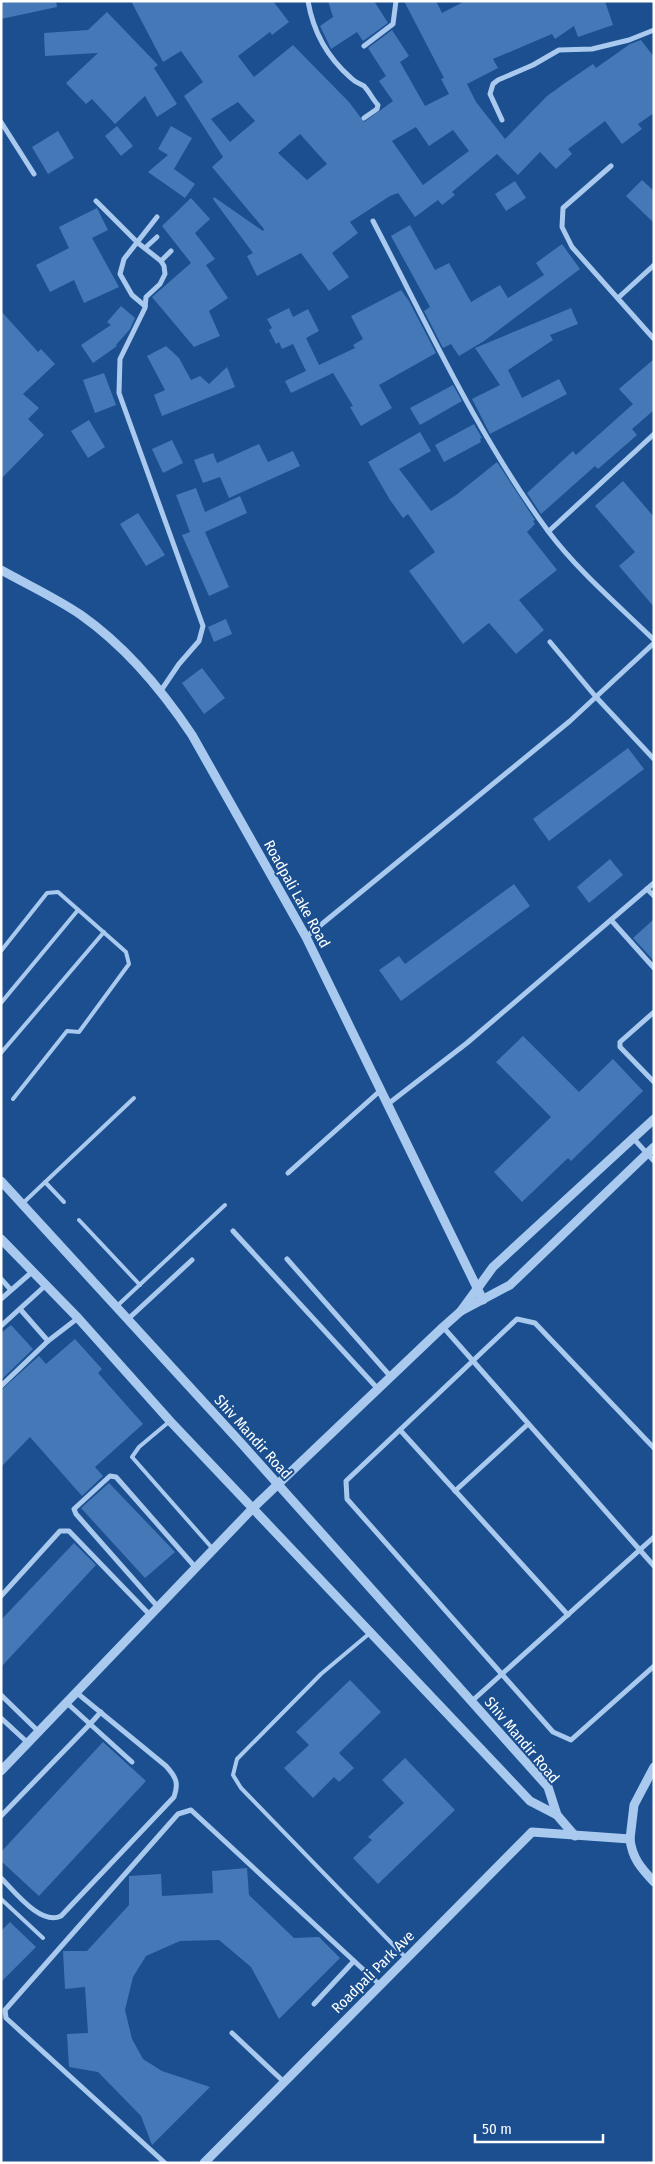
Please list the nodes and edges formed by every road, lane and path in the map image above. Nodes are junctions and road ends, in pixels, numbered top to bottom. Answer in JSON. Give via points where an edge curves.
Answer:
{"nodes":[{"id":1,"x":308,"y":1,"type":"edge"},
{"id":2,"x":396,"y":1,"type":"edge"},
{"id":3,"x":654,"y":30,"type":"edge"},
{"id":4,"x":364,"y":46,"type":"dead end"},
{"id":5,"x":364,"y":118,"type":"dead end"},
{"id":6,"x":502,"y":120,"type":"dead end"},
{"id":7,"x":1,"y":122,"type":"edge"},
{"id":8,"x":611,"y":166,"type":"dead end"},
{"id":9,"x":34,"y":174,"type":"dead end"},
{"id":10,"x":96,"y":201,"type":"dead end"},
{"id":11,"x":157,"y":217,"type":"dead end"},
{"id":12,"x":373,"y":221,"type":"dead end"},
{"id":13,"x":158,"y":237,"type":"dead end"},
{"id":14,"x":138,"y":243,"type":"junction"},
{"id":15,"x":144,"y":248,"type":"junction"},
{"id":16,"x":172,"y":251,"type":"dead end"},
{"id":17,"x":161,"y":261,"type":"junction"},
{"id":18,"x":654,"y":265,"type":"edge"},
{"id":19,"x":618,"y":298,"type":"junction"},
{"id":20,"x":144,"y":306,"type":"junction"},
{"id":21,"x":654,"y":339,"type":"edge"},
{"id":22,"x":654,"y":434,"type":"edge"},
{"id":23,"x":549,"y":531,"type":"junction"},
{"id":24,"x":1,"y":570,"type":"edge"},
{"id":25,"x":654,"y":641,"type":"edge"},
{"id":26,"x":550,"y":642,"type":"dead end"},
{"id":27,"x":160,"y":692,"type":"junction"},
{"id":28,"x":596,"y":697,"type":"junction"},
{"id":29,"x":654,"y":759,"type":"edge"},
{"id":30,"x":654,"y":883,"type":"edge"},
{"id":31,"x":647,"y":888,"type":"junction"},
{"id":32,"x":654,"y":896,"type":"edge"},
{"id":33,"x":78,"y":910,"type":"junction"},
{"id":34,"x":611,"y":920,"type":"junction"},
{"id":35,"x":104,"y":932,"type":"junction"},
{"id":36,"x":306,"y":937,"type":"junction"},
{"id":37,"x":1,"y":951,"type":"edge"},
{"id":38,"x":654,"y":968,"type":"edge"},
{"id":39,"x":1,"y":1003,"type":"edge"},
{"id":40,"x":654,"y":1012,"type":"edge"},
{"id":41,"x":1,"y":1053,"type":"edge"},
{"id":42,"x":654,"y":1082,"type":"edge"},
{"id":43,"x":381,"y":1090,"type":"junction"},
{"id":44,"x":134,"y":1098,"type":"dead end"},
{"id":45,"x":13,"y":1099,"type":"dead end"},
{"id":46,"x":388,"y":1104,"type":"junction"},
{"id":47,"x":654,"y":1119,"type":"edge"},
{"id":48,"x":633,"y":1138,"type":"junction"},
{"id":49,"x":650,"y":1150,"type":"edge"},
{"id":50,"x":654,"y":1161,"type":"edge"},
{"id":51,"x":288,"y":1172,"type":"dead end"},
{"id":52,"x":1,"y":1180,"type":"edge"},
{"id":53,"x":45,"y":1182,"type":"junction"},
{"id":54,"x":64,"y":1202,"type":"dead end"},
{"id":55,"x":22,"y":1204,"type":"junction"},
{"id":56,"x":225,"y":1205,"type":"dead end"},
{"id":57,"x":79,"y":1220,"type":"dead end"},
{"id":58,"x":233,"y":1231,"type":"dead end"},
{"id":59,"x":1,"y":1239,"type":"edge"},
{"id":60,"x":287,"y":1259,"type":"dead end"},
{"id":61,"x":192,"y":1260,"type":"dead end"},
{"id":62,"x":32,"y":1272,"type":"junction"},
{"id":63,"x":1,"y":1279,"type":"edge"},
{"id":64,"x":140,"y":1285,"type":"junction"},
{"id":65,"x":46,"y":1286,"type":"junction"},
{"id":66,"x":476,"y":1287,"type":"junction"},
{"id":67,"x":11,"y":1290,"type":"junction"},
{"id":68,"x":1,"y":1299,"type":"edge"},
{"id":69,"x":482,"y":1300,"type":"junction"},
{"id":70,"x":116,"y":1308,"type":"junction"},
{"id":71,"x":20,"y":1309,"type":"junction"},
{"id":72,"x":461,"y":1312,"type":"junction"},
{"id":73,"x":78,"y":1318,"type":"junction"},
{"id":74,"x":127,"y":1320,"type":"junction"},
{"id":75,"x":1,"y":1326,"type":"edge"},
{"id":76,"x":443,"y":1327,"type":"junction"},
{"id":77,"x":48,"y":1341,"type":"junction"},
{"id":78,"x":473,"y":1361,"type":"junction"},
{"id":79,"x":391,"y":1377,"type":"junction"},
{"id":80,"x":1,"y":1386,"type":"edge"},
{"id":81,"x":378,"y":1389,"type":"junction"},
{"id":82,"x":170,"y":1421,"type":"junction"},
{"id":83,"x":528,"y":1424,"type":"junction"},
{"id":84,"x":400,"y":1430,"type":"junction"},
{"id":85,"x":654,"y":1448,"type":"edge"},
{"id":86,"x":278,"y":1485,"type":"junction"},
{"id":87,"x":455,"y":1491,"type":"junction"},
{"id":88,"x":253,"y":1508,"type":"junction"},
{"id":89,"x":654,"y":1537,"type":"edge"},
{"id":90,"x":213,"y":1550,"type":"junction"},
{"id":91,"x":640,"y":1550,"type":"junction"},
{"id":92,"x":654,"y":1566,"type":"edge"},
{"id":93,"x":196,"y":1568,"type":"junction"},
{"id":94,"x":1,"y":1596,"type":"edge"},
{"id":95,"x":158,"y":1607,"type":"junction"},
{"id":96,"x":150,"y":1615,"type":"junction"},
{"id":97,"x":568,"y":1615,"type":"junction"},
{"id":98,"x":370,"y":1632,"type":"junction"},
{"id":99,"x":654,"y":1666,"type":"edge"},
{"id":100,"x":502,"y":1674,"type":"junction"},
{"id":101,"x":77,"y":1693,"type":"junction"},
{"id":102,"x":1,"y":1695,"type":"edge"},
{"id":103,"x":472,"y":1701,"type":"junction"},
{"id":104,"x":67,"y":1703,"type":"junction"},
{"id":105,"x":100,"y":1712,"type":"junction"},
{"id":106,"x":1,"y":1718,"type":"edge"},
{"id":107,"x":90,"y":1724,"type":"junction"},
{"id":108,"x":39,"y":1733,"type":"junction"},
{"id":109,"x":28,"y":1743,"type":"junction"},
{"id":110,"x":132,"y":1762,"type":"dead end"},
{"id":111,"x":654,"y":1767,"type":"edge"},
{"id":112,"x":1,"y":1771,"type":"edge"},
{"id":113,"x":557,"y":1815,"type":"junction"},
{"id":114,"x":1,"y":1816,"type":"edge"},
{"id":115,"x":575,"y":1836,"type":"junction"},
{"id":116,"x":630,"y":1839,"type":"junction"},
{"id":117,"x":1,"y":1878,"type":"edge"},
{"id":118,"x":654,"y":1882,"type":"edge"},
{"id":119,"x":1,"y":1899,"type":"edge"},
{"id":120,"x":44,"y":1938,"type":"dead end"},
{"id":121,"x":406,"y":1958,"type":"junction"},
{"id":122,"x":354,"y":1961,"type":"junction"},
{"id":123,"x":380,"y":1985,"type":"junction"},
{"id":124,"x":314,"y":2004,"type":"dead end"},
{"id":125,"x":232,"y":2033,"type":"dead end"},
{"id":126,"x":283,"y":2081,"type":"junction"},
{"id":127,"x":165,"y":2163,"type":"edge"},
{"id":128,"x":204,"y":2163,"type":"edge"}],
"edges":[{"from":1,"to":5,"type":"street","via":[[311,18],[322,43],[341,69],[362,85],[378,105]]},
{"from":2,"to":4,"type":"street","via":[[393,24]]},
{"from":3,"to":6,"type":"street","via":[[592,49],[559,50],[498,80],[490,94]]},
{"from":7,"to":9,"type":"street"},
{"from":8,"to":19,"type":"street","via":[[563,208],[562,226],[572,247]]},
{"from":10,"to":14,"type":"street"},
{"from":11,"to":14,"type":"street"},
{"from":12,"to":23,"type":"street","via":[[484,432]]},
{"from":13,"to":15,"type":"street"},
{"from":14,"to":15,"type":"street"},
{"from":14,"to":20,"type":"street","via":[[124,259],[120,274],[132,295]]},
{"from":15,"to":17,"type":"street"},
{"from":16,"to":17,"type":"street"},
{"from":17,"to":20,"type":"street","via":[[165,274],[160,284],[146,297]]},
{"from":18,"to":19,"type":"street"},
{"from":19,"to":21,"type":"street"},
{"from":20,"to":27,"type":"street","via":[[120,358],[119,393],[203,626],[199,641]]},
{"from":22,"to":23,"type":"street"},
{"from":23,"to":25,"type":"street","via":[[585,574]]},
{"from":24,"to":27,"type":"street","name":"Roadpali Lake Road","via":[[81,616],[116,643]]},
{"from":25,"to":28,"type":"street"},
{"from":26,"to":28,"type":"street"},
{"from":27,"to":36,"type":"street","name":"Roadpali Lake Road","via":[[192,735]]},
{"from":28,"to":29,"type":"street"},
{"from":28,"to":36,"type":"street"},
{"from":30,"to":31,"type":"street"},
{"from":31,"to":32,"type":"street"},
{"from":31,"to":34,"type":"street"},
{"from":33,"to":35,"type":"lane"},
{"from":33,"to":37,"type":"lane","via":[[58,892],[48,893]]},
{"from":33,"to":39,"type":"lane"},
{"from":34,"to":38,"type":"street"},
{"from":34,"to":46,"type":"street","via":[[467,1043]]},
{"from":35,"to":41,"type":"lane"},
{"from":35,"to":45,"type":"lane","via":[[126,952],[129,964],[79,1032],[67,1031]]},
{"from":36,"to":43,"type":"street","name":"Roadpali Lake Road"},
{"from":40,"to":42,"type":"street","via":[[620,1042],[620,1047]]},
{"from":43,"to":46,"type":"street","name":"Roadpali Lake Road"},
{"from":43,"to":51,"type":"street"},
{"from":44,"to":53,"type":"lane"},
{"from":46,"to":66,"type":"street","name":"Roadpali Lake Road"},
{"from":47,"to":48,"type":"street"},
{"from":48,"to":49,"type":"street"},
{"from":48,"to":66,"type":"street","via":[[493,1267]]},
{"from":49,"to":50,"type":"street"},
{"from":49,"to":69,"type":"street","via":[[510,1285]]},
{"from":52,"to":55,"type":"street","name":"Shiv Mandir Road"},
{"from":53,"to":54,"type":"lane"},
{"from":53,"to":55,"type":"lane"},
{"from":55,"to":70,"type":"street","name":"Shiv Mandir Road"},
{"from":56,"to":64,"type":"lane"},
{"from":57,"to":64,"type":"lane"},
{"from":58,"to":81,"type":"street"},
{"from":59,"to":62,"type":"street","name":"Shiv Mandir Road"},
{"from":60,"to":79,"type":"street"},
{"from":61,"to":74,"type":"street"},
{"from":62,"to":65,"type":"street","name":"Shiv Mandir Road"},
{"from":62,"to":67,"type":"street"},
{"from":63,"to":67,"type":"street"},
{"from":64,"to":70,"type":"lane"},
{"from":65,"to":71,"type":"street"},
{"from":65,"to":73,"type":"street","name":"Shiv Mandir Road"},
{"from":66,"to":69,"type":"street","name":"Roadpali Lake Road"},
{"from":66,"to":72,"type":"street"},
{"from":67,"to":68,"type":"street"},
{"from":69,"to":72,"type":"street"},
{"from":70,"to":74,"type":"street","name":"Shiv Mandir Road"},
{"from":71,"to":75,"type":"street"},
{"from":71,"to":77,"type":"street"},
{"from":72,"to":76,"type":"street"},
{"from":73,"to":77,"type":"street"},
{"from":73,"to":82,"type":"street","name":"Shiv Mandir Road"},
{"from":74,"to":86,"type":"street","name":"Shiv Mandir Road"},
{"from":76,"to":78,"type":"street"},
{"from":76,"to":79,"type":"street"},
{"from":77,"to":80,"type":"street"},
{"from":78,"to":83,"type":"street"},
{"from":78,"to":84,"type":"street"},
{"from":78,"to":85,"type":"street","via":[[517,1319],[535,1323]]},
{"from":79,"to":81,"type":"street"},
{"from":81,"to":86,"type":"street"},
{"from":82,"to":88,"type":"street","name":"Shiv Mandir Road"},
{"from":82,"to":90,"type":"lane","via":[[132,1457]]},
{"from":83,"to":87,"type":"street"},
{"from":83,"to":91,"type":"street"},
{"from":84,"to":87,"type":"street"},
{"from":84,"to":100,"type":"street","via":[[346,1481],[347,1499]]},
{"from":86,"to":88,"type":"street"},
{"from":86,"to":103,"type":"street","name":"Shiv Mandir Road"},
{"from":87,"to":97,"type":"street"},
{"from":88,"to":90,"type":"street"},
{"from":88,"to":98,"type":"street","name":"Shiv Mandir Road"},
{"from":89,"to":91,"type":"street"},
{"from":90,"to":93,"type":"street"},
{"from":91,"to":92,"type":"street"},
{"from":91,"to":97,"type":"street"},
{"from":93,"to":95,"type":"street"},
{"from":93,"to":95,"type":"street","via":[[116,1477],[110,1476],[74,1509]]},
{"from":94,"to":96,"type":"street","via":[[60,1531],[69,1531]]},
{"from":95,"to":96,"type":"street"},
{"from":96,"to":101,"type":"street"},
{"from":97,"to":100,"type":"street"},
{"from":98,"to":113,"type":"street","name":"Shiv Mandir Road","via":[[530,1801]]},
{"from":98,"to":121,"type":"lane","via":[[321,1674],[237,1759],[233,1775],[240,1788]]},
{"from":99,"to":100,"type":"street","via":[[571,1740],[553,1732]]},
{"from":100,"to":103,"type":"street"},
{"from":101,"to":104,"type":"street"},
{"from":101,"to":105,"type":"street"},
{"from":102,"to":108,"type":"street"},
{"from":103,"to":113,"type":"street","name":"Shiv Mandir Road","via":[[548,1787]]},
{"from":104,"to":107,"type":"street"},
{"from":104,"to":108,"type":"street"},
{"from":105,"to":107,"type":"street"},
{"from":105,"to":117,"type":"street","via":[[175,1776],[178,1786],[174,1796],[54,1920],[43,1918]]},
{"from":106,"to":109,"type":"street"},
{"from":107,"to":110,"type":"street"},
{"from":107,"to":114,"type":"street"},
{"from":108,"to":109,"type":"street"},
{"from":109,"to":112,"type":"street"},
{"from":111,"to":116,"type":"street","via":[[634,1805]]},
{"from":113,"to":115,"type":"street"},
{"from":115,"to":116,"type":"street"},
{"from":115,"to":121,"type":"street","name":"Roadpali Park Ave","via":[[532,1832]]},
{"from":116,"to":118,"type":"street","via":[[635,1860]]},
{"from":119,"to":120,"type":"lane"},
{"from":121,"to":123,"type":"street","name":"Roadpali Park Ave"},
{"from":122,"to":123,"type":"street"},
{"from":122,"to":124,"type":"street"},
{"from":122,"to":127,"type":"street","via":[[191,1810],[178,1814],[5,2010],[6,2018]]},
{"from":123,"to":126,"type":"street","name":"Roadpali Park Ave"},
{"from":125,"to":126,"type":"street"},
{"from":126,"to":128,"type":"street","name":"Roadpali Park Ave"}]}
